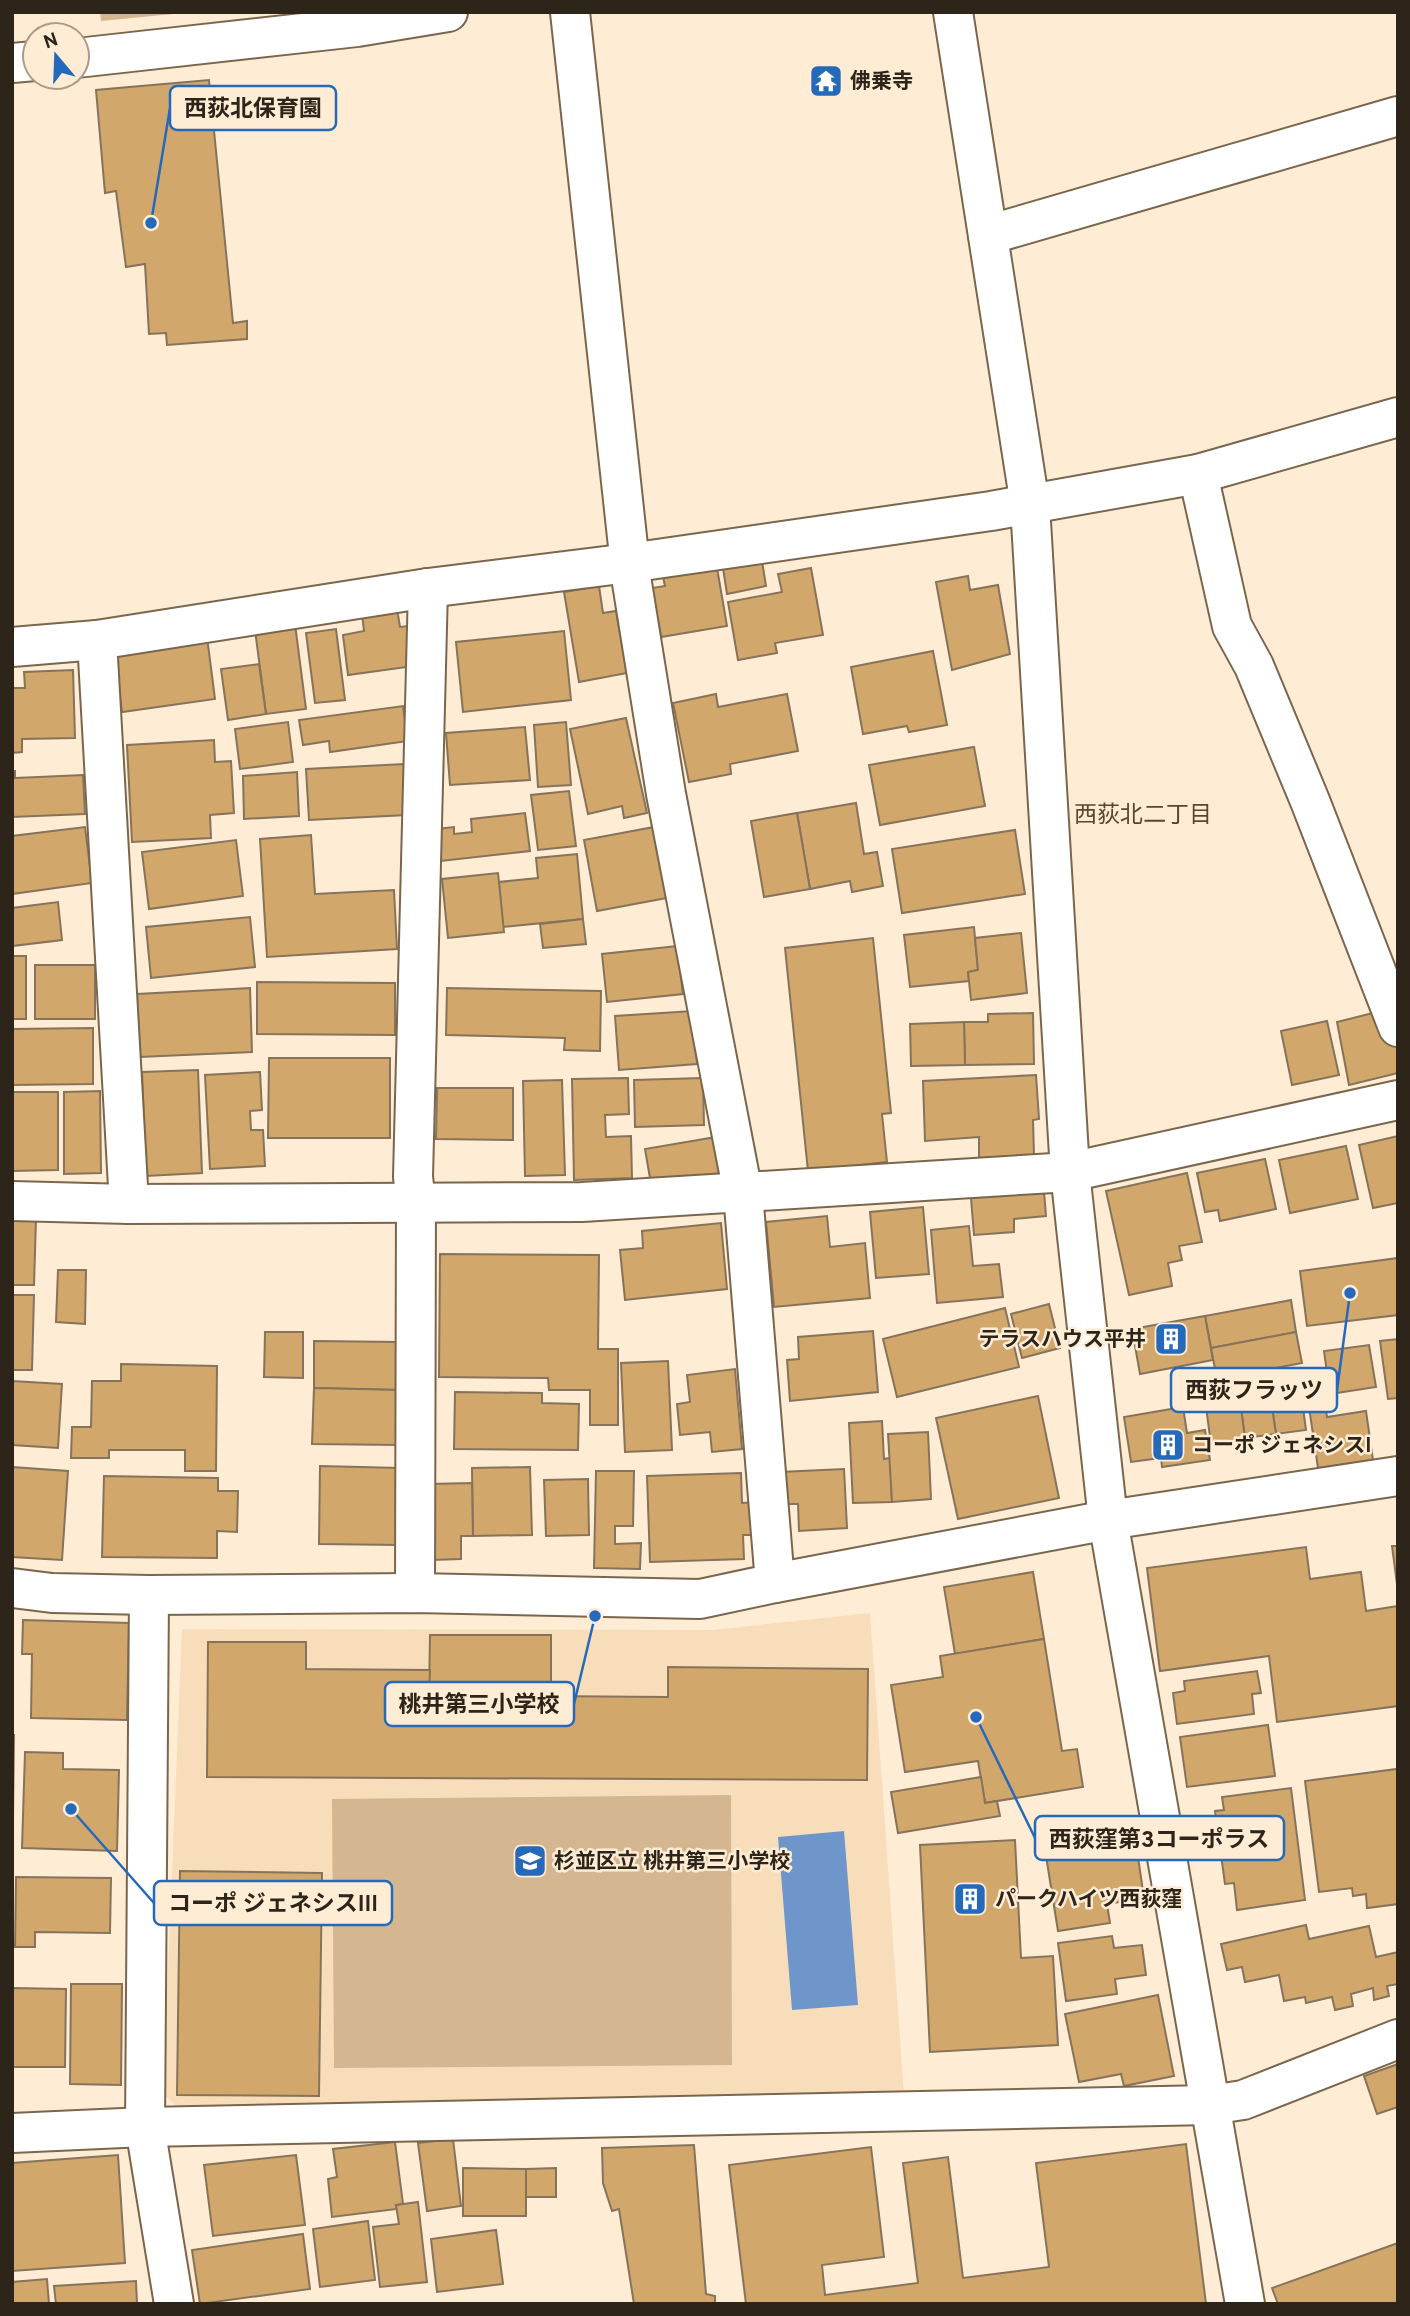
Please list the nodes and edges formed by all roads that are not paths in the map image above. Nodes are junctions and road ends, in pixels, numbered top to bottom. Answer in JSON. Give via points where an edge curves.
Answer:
{"nodes":[{"id":1,"x":448,"y":12,"type":"edge"},
{"id":2,"x":570,"y":12,"type":"edge"},
{"id":3,"x":953,"y":12,"type":"edge"},
{"id":4,"x":91,"y":56,"type":"edge"},
{"id":5,"x":1398,"y":116,"type":"edge"},
{"id":6,"x":988,"y":234,"type":"junction"},
{"id":7,"x":1398,"y":417,"type":"edge"},
{"id":8,"x":1198,"y":474,"type":"junction"},
{"id":9,"x":1030,"y":505,"type":"junction"},
{"id":10,"x":629,"y":563,"type":"junction"},
{"id":11,"x":428,"y":588,"type":"junction"},
{"id":12,"x":97,"y":640,"type":"junction"},
{"id":13,"x":12,"y":647,"type":"edge"},
{"id":14,"x":1398,"y":1027,"type":"edge"},
{"id":15,"x":1398,"y":1100,"type":"edge"},
{"id":16,"x":1070,"y":1172,"type":"junction"},
{"id":17,"x":743,"y":1193,"type":"junction"},
{"id":18,"x":12,"y":1201,"type":"edge"},
{"id":19,"x":416,"y":1203,"type":"junction"},
{"id":20,"x":129,"y":1204,"type":"junction"},
{"id":21,"x":1398,"y":1476,"type":"edge"},
{"id":22,"x":1108,"y":1520,"type":"junction"},
{"id":23,"x":775,"y":1583,"type":"junction"},
{"id":24,"x":12,"y":1588,"type":"edge"},
{"id":25,"x":415,"y":1593,"type":"junction"},
{"id":26,"x":149,"y":1595,"type":"junction"},
{"id":27,"x":1398,"y":2039,"type":"edge"},
{"id":28,"x":1210,"y":2105,"type":"junction"},
{"id":29,"x":145,"y":2127,"type":"junction"},
{"id":30,"x":12,"y":2133,"type":"edge"},
{"id":31,"x":174,"y":2304,"type":"edge"},
{"id":32,"x":1245,"y":2304,"type":"edge"}],
"edges":[{"from":1,"to":4,"type":"street","via":[[357,27]]},
{"from":2,"to":10,"type":"street"},
{"from":3,"to":6,"type":"street"},
{"from":5,"to":6,"type":"street"},
{"from":6,"to":9,"type":"street"},
{"from":7,"to":8,"type":"street"},
{"from":8,"to":9,"type":"street"},
{"from":8,"to":14,"type":"street","via":[[1232,626],[1254,666],[1310,801]]},
{"from":9,"to":10,"type":"street"},
{"from":9,"to":16,"type":"street"},
{"from":10,"to":11,"type":"street"},
{"from":10,"to":17,"type":"street","via":[[666,794]]},
{"from":11,"to":12,"type":"street"},
{"from":11,"to":19,"type":"street","via":[[413,1177]]},
{"from":12,"to":13,"type":"street"},
{"from":12,"to":20,"type":"street"},
{"from":15,"to":16,"type":"street"},
{"from":16,"to":17,"type":"street"},
{"from":16,"to":22,"type":"street"},
{"from":17,"to":19,"type":"street","via":[[582,1202]]},
{"from":17,"to":23,"type":"street"},
{"from":18,"to":20,"type":"street"},
{"from":19,"to":20,"type":"street"},
{"from":19,"to":25,"type":"street"},
{"from":21,"to":22,"type":"street"},
{"from":22,"to":23,"type":"street"},
{"from":22,"to":28,"type":"street"},
{"from":23,"to":25,"type":"street","via":[[700,1599]]},
{"from":24,"to":26,"type":"street"},
{"from":25,"to":26,"type":"street"},
{"from":26,"to":29,"type":"street"},
{"from":27,"to":28,"type":"street","via":[[1243,2100]]},
{"from":28,"to":29,"type":"street"},
{"from":28,"to":32,"type":"street"},
{"from":29,"to":30,"type":"street"},
{"from":29,"to":31,"type":"street"}]}
